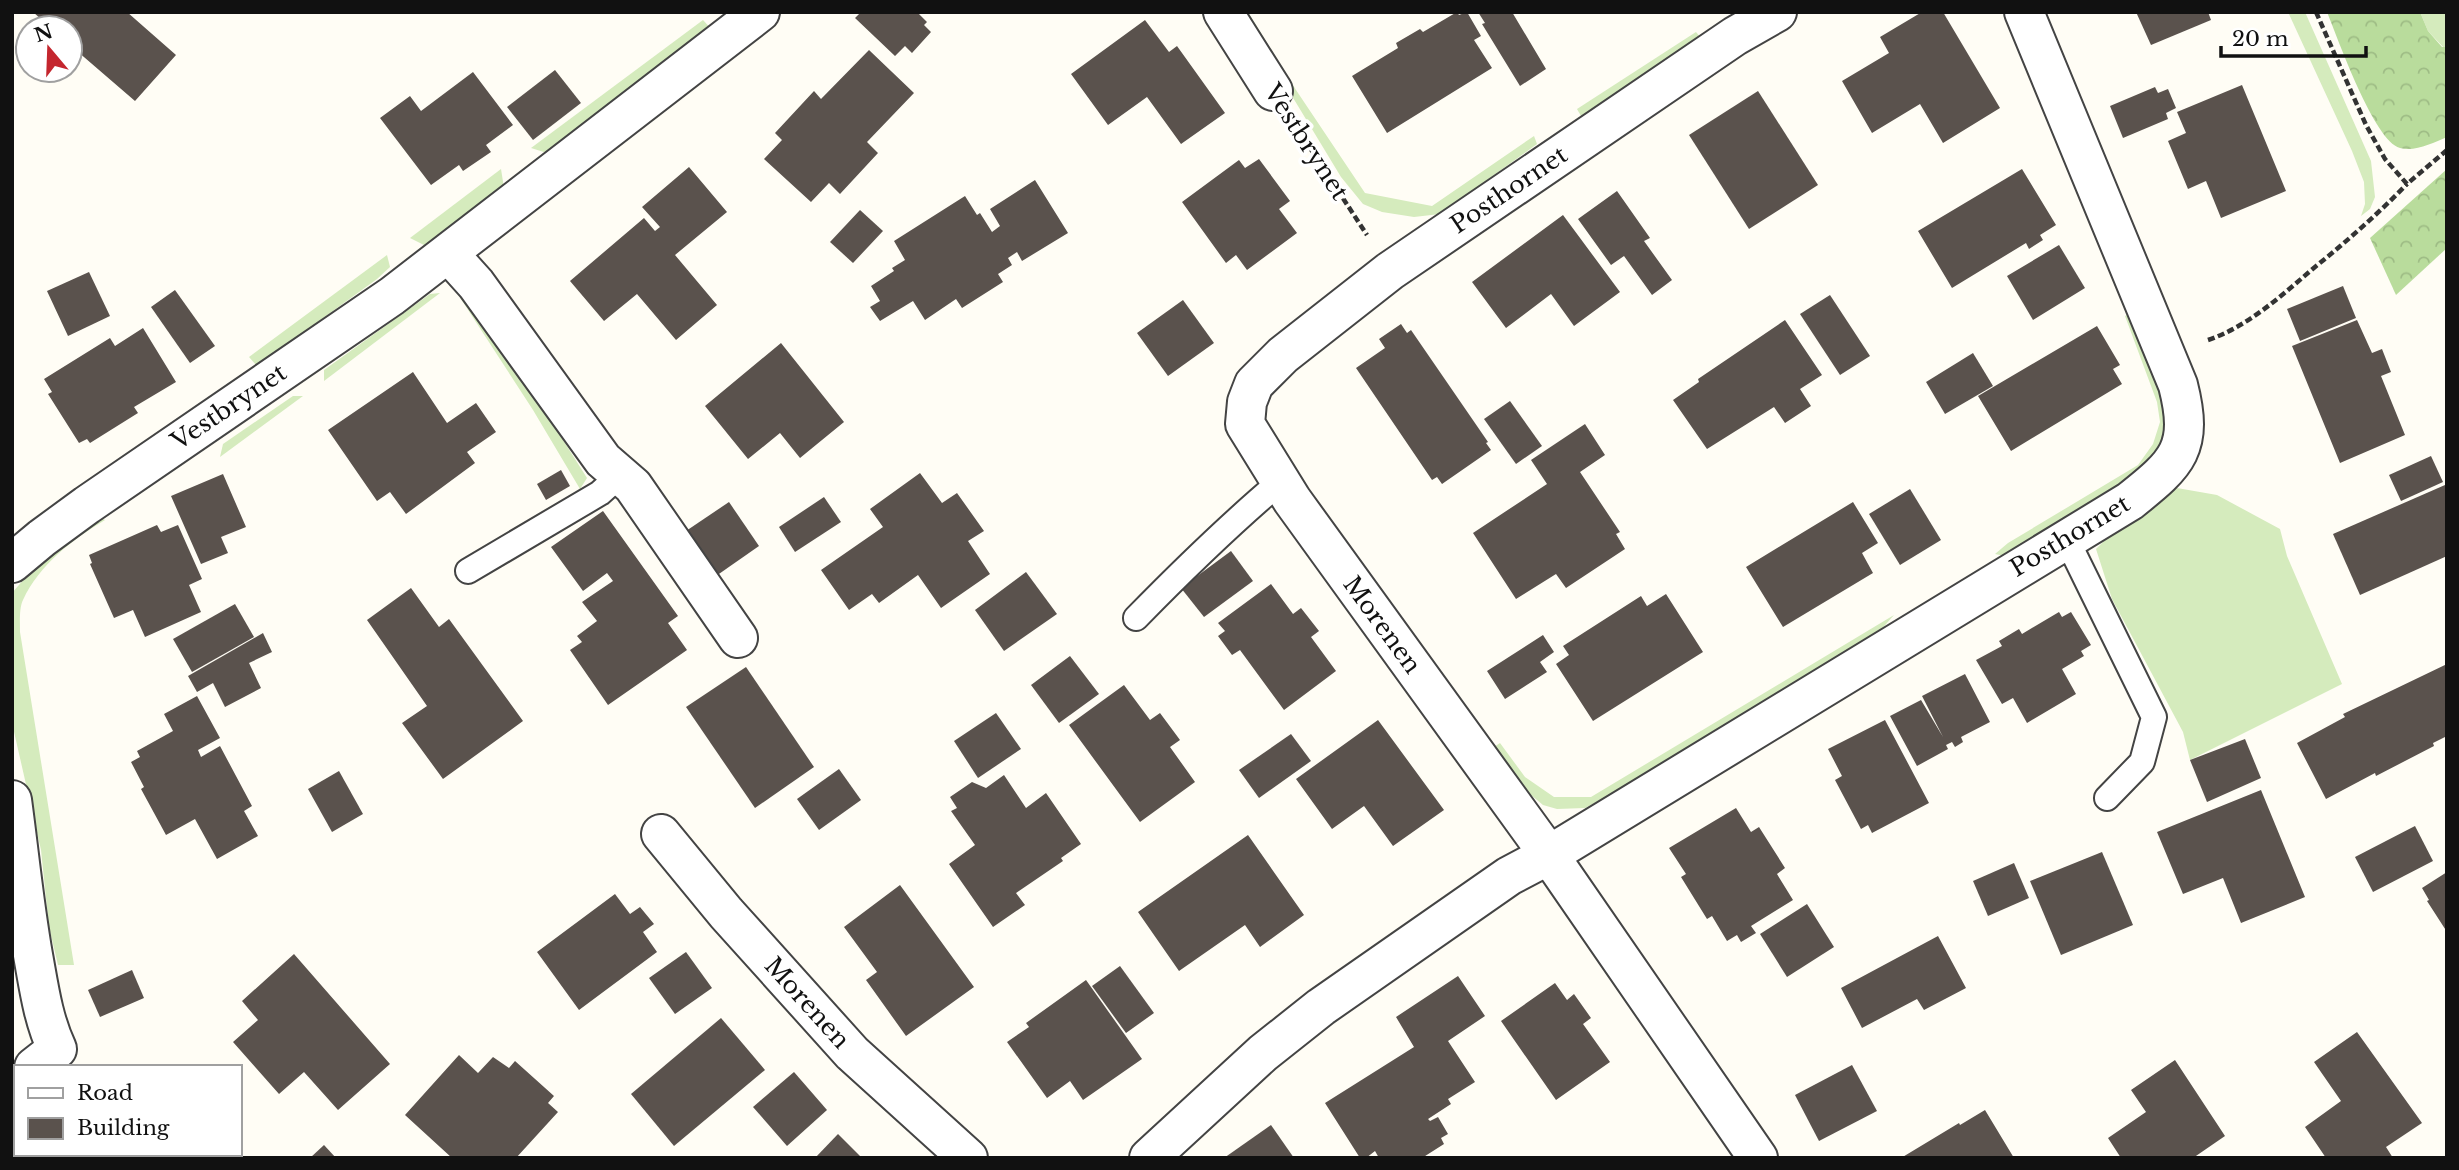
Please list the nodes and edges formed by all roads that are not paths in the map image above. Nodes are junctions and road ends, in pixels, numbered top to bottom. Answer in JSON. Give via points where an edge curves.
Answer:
{"nodes":[{"id":1,"x":760,"y":12,"type":"edge"},
{"id":2,"x":1223,"y":12,"type":"edge"},
{"id":3,"x":1777,"y":12,"type":"edge"},
{"id":4,"x":2024,"y":12,"type":"edge"},
{"id":5,"x":1273,"y":91,"type":"road end"},
{"id":6,"x":449,"y":254,"type":"junction"},
{"id":7,"x":1254,"y":384,"type":"joint"},
{"id":8,"x":620,"y":475,"type":"junction"},
{"id":9,"x":1280,"y":482,"type":"junction"},
{"id":10,"x":2066,"y":538,"type":"junction"},
{"id":11,"x":12,"y":563,"type":"edge"},
{"id":12,"x":468,"y":571,"type":"dead end"},
{"id":13,"x":1136,"y":618,"type":"dead end"},
{"id":14,"x":738,"y":638,"type":"dead end"},
{"id":15,"x":2107,"y":798,"type":"dead end"},
{"id":16,"x":12,"y":800,"type":"edge"},
{"id":17,"x":661,"y":834,"type":"dead end"},
{"id":18,"x":1549,"y":855,"type":"junction"},
{"id":19,"x":55,"y":1061,"type":"edge"},
{"id":20,"x":968,"y":1158,"type":"edge"},
{"id":21,"x":1149,"y":1158,"type":"edge"},
{"id":22,"x":1758,"y":1158,"type":"edge"}],
"edges":[{"from":1,"to":6,"type":"street","name":"Vestbrynet"},
{"from":2,"to":5,"type":"street","name":"Vestbrynet"},
{"from":3,"to":7,"type":"street","name":"Posthornet","via":[[1390,271],[1283,355]]},
{"from":4,"to":10,"type":"street","name":"Posthornet","via":[[2166,353],[2184,409],[2185,435],[2164,474],[2130,501]]},
{"from":6,"to":8,"type":"street","via":[[476,284],[603,460]]},
{"from":6,"to":11,"type":"street","name":"Vestbrynet","via":[[87,505]]},
{"from":7,"to":9,"type":"street","name":"Morenen","via":[[1245,425]]},
{"from":8,"to":12,"type":"lane","via":[[600,492]]},
{"from":8,"to":14,"type":"street","via":[[633,486]]},
{"from":9,"to":13,"type":"lane"},
{"from":9,"to":18,"type":"street","name":"Morenen"},
{"from":10,"to":15,"type":"lane","via":[[2154,718],[2142,762]]},
{"from":10,"to":18,"type":"street","name":"Posthornet"},
{"from":16,"to":19,"type":"street","via":[[28,927]]},
{"from":17,"to":20,"type":"street","name":"Morenen","via":[[852,1053]]},
{"from":18,"to":21,"type":"street","via":[[1509,876],[1321,1007]]},
{"from":18,"to":22,"type":"street","name":"Morenen"}]}
